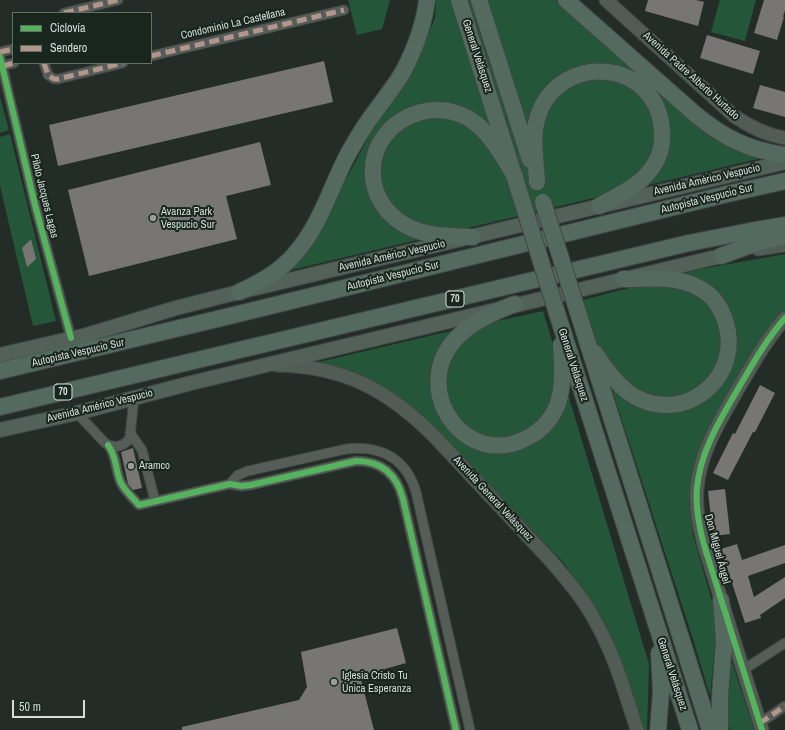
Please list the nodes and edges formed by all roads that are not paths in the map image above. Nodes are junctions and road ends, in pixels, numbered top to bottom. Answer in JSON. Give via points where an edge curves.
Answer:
{"nodes":[{"id":1,"x":118,"y":0,"type":"edge"},
{"id":2,"x":427,"y":0,"type":"edge"},
{"id":3,"x":459,"y":0,"type":"edge"},
{"id":4,"x":479,"y":0,"type":"edge"},
{"id":5,"x":566,"y":0,"type":"edge"},
{"id":6,"x":606,"y":0,"type":"edge"},
{"id":7,"x":344,"y":10,"type":"dead end"},
{"id":8,"x":68,"y":12,"type":"edge"},
{"id":9,"x":12,"y":49,"type":"edge"},
{"id":10,"x":0,"y":52,"type":"edge"},
{"id":11,"x":152,"y":56,"type":"edge"},
{"id":12,"x":1,"y":62,"type":"edge"},
{"id":13,"x":12,"y":63,"type":"edge"},
{"id":14,"x":44,"y":64,"type":"edge"},
{"id":15,"x":120,"y":64,"type":"edge"},
{"id":16,"x":785,"y":138,"type":"edge"},
{"id":17,"x":785,"y":155,"type":"edge"},
{"id":18,"x":785,"y":162,"type":"edge"},
{"id":19,"x":515,"y":176,"type":"junction"},
{"id":20,"x":785,"y":181,"type":"edge"},
{"id":21,"x":537,"y":182,"type":"junction"},
{"id":22,"x":599,"y":206,"type":"junction"},
{"id":23,"x":785,"y":225,"type":"edge"},
{"id":24,"x":785,"y":236,"type":"edge"},
{"id":25,"x":473,"y":237,"type":"junction"},
{"id":26,"x":785,"y":245,"type":"edge"},
{"id":27,"x":721,"y":256,"type":"junction"},
{"id":28,"x":623,"y":279,"type":"junction"},
{"id":29,"x":239,"y":292,"type":"junction"},
{"id":30,"x":515,"y":304,"type":"junction"},
{"id":31,"x":556,"y":311,"type":"junction"},
{"id":32,"x":785,"y":318,"type":"edge"},
{"id":33,"x":71,"y":338,"type":"junction"},
{"id":34,"x":587,"y":342,"type":"junction"},
{"id":35,"x":0,"y":355,"type":"edge"},
{"id":36,"x":264,"y":365,"type":"junction"},
{"id":37,"x":0,"y":371,"type":"edge"},
{"id":38,"x":134,"y":398,"type":"junction"},
{"id":39,"x":0,"y":407,"type":"edge"},
{"id":40,"x":77,"y":413,"type":"junction"},
{"id":41,"x":0,"y":430,"type":"edge"},
{"id":42,"x":130,"y":433,"type":"junction"},
{"id":43,"x":108,"y":445,"type":"junction"},
{"id":44,"x":346,"y":449,"type":"junction"},
{"id":45,"x":350,"y":462,"type":"junction"},
{"id":46,"x":230,"y":484,"type":"junction"},
{"id":47,"x":155,"y":501,"type":"junction"},
{"id":48,"x":721,"y":600,"type":"junction"},
{"id":49,"x":655,"y":620,"type":"junction"},
{"id":50,"x":785,"y":642,"type":"edge"},
{"id":51,"x":743,"y":670,"type":"junction"},
{"id":52,"x":785,"y":706,"type":"edge"},
{"id":53,"x":761,"y":726,"type":"edge"},
{"id":54,"x":456,"y":730,"type":"edge"},
{"id":55,"x":470,"y":730,"type":"edge"},
{"id":56,"x":637,"y":730,"type":"edge"},
{"id":57,"x":658,"y":730,"type":"edge"},
{"id":58,"x":690,"y":730,"type":"edge"},
{"id":59,"x":710,"y":730,"type":"edge"},
{"id":60,"x":720,"y":730,"type":"edge"}],
"edges":[{"from":1,"to":8,"type":"street"},
{"from":2,"to":29,"type":"highway","via":[[422,26],[409,59],[352,146],[310,234],[281,268]]},
{"from":3,"to":19,"type":"highway","name":"General Velásquez"},
{"from":4,"to":21,"type":"highway","name":"General Velásquez"},
{"from":5,"to":17,"type":"highway","via":[[713,128],[750,147]]},
{"from":6,"to":16,"type":"street","name":"Avenida Padre Alberto Hurtado","via":[[734,116],[759,131]]},
{"from":7,"to":11,"type":"street","name":"Condominio La Castellana"},
{"from":9,"to":10,"type":"street"},
{"from":12,"to":13,"type":"street"},
{"from":12,"to":33,"type":"street","name":"Piloto Jacques Lagas","via":[[35,205]]},
{"from":14,"to":15,"type":"street","via":[[48,75],[54,79]]},
{"from":18,"to":22,"type":"main road","name":"Avenida Américo Vespucio"},
{"from":19,"to":25,"type":"highway","via":[[482,130],[468,118],[452,112],[435,110],[412,115],[391,128],[381,141],[373,164],[372,179],[379,199],[392,217],[421,232]]},
{"from":19,"to":31,"type":"highway","name":"General Velásquez","bridge":true},
{"from":20,"to":37,"type":"highway","name":"Autopista Vespucio Sur"},
{"from":21,"to":22,"type":"highway","via":[[535,133],[539,115],[547,100],[559,87],[582,75],[606,72],[624,76],[638,84],[654,101],[662,127],[661,146],[656,162],[643,178]]},
{"from":21,"to":34,"type":"highway","name":"General Velásquez","bridge":true},
{"from":22,"to":25,"type":"main road","name":"Avenida Américo Vespucio"},
{"from":23,"to":39,"type":"highway","number":"70","via":[[681,245]]},
{"from":24,"to":27,"type":"highway","via":[[759,242]]},
{"from":25,"to":29,"type":"main road","name":"Avenida Américo Vespucio"},
{"from":26,"to":27,"type":"street","name":"Avenida Américo Vespucio"},
{"from":27,"to":28,"type":"main road","name":"Avenida Américo Vespucio"},
{"from":28,"to":30,"type":"main road","name":"Avenida Américo Vespucio"},
{"from":28,"to":34,"type":"highway","via":[[684,281],[709,295],[718,305],[728,328],[728,355],[723,369],[707,390],[691,400],[667,405],[652,403],[628,392]]},
{"from":29,"to":33,"type":"main road","name":"Avenida Américo Vespucio"},
{"from":30,"to":31,"type":"highway","via":[[489,315],[459,336],[444,355],[439,372],[440,395],[448,416],[463,433],[488,444],[503,445],[524,440],[542,428],[556,410],[562,372]]},
{"from":30,"to":36,"type":"main road","name":"Avenida Américo Vespucio"},
{"from":31,"to":49,"type":"highway","name":"General Velásquez"},
{"from":32,"to":48,"type":"street","name":"Don Miguel Ángel","via":[[770,336],[728,406],[699,470],[696,498],[698,523]]},
{"from":33,"to":35,"type":"main road","name":"Avenida Américo Vespucio"},
{"from":34,"to":59,"type":"highway","name":"General Velásquez"},
{"from":36,"to":38,"type":"main road","name":"Avenida Américo Vespucio"},
{"from":36,"to":56,"type":"street","name":"Avenida General Velásquez","via":[[315,368],[351,378],[377,390],[430,432],[552,562],[583,600],[608,646]]},
{"from":38,"to":40,"type":"main road","name":"Avenida Américo Vespucio"},
{"from":38,"to":42,"type":"street"},
{"from":40,"to":41,"type":"main road","name":"Avenida Américo Vespucio"},
{"from":40,"to":43,"type":"street"},
{"from":42,"to":43,"type":"street","via":[[124,444],[116,447]]},
{"from":42,"to":47,"type":"street","via":[[142,450]]},
{"from":43,"to":47,"type":"street","via":[[114,455],[123,487],[139,505]]},
{"from":44,"to":45,"type":"street"},
{"from":44,"to":46,"type":"street","via":[[248,471],[238,475]]},
{"from":44,"to":55,"type":"street","via":[[367,448],[388,455],[404,468],[414,485]]},
{"from":45,"to":46,"type":"street","via":[[251,485]]},
{"from":45,"to":54,"type":"street","via":[[362,461],[381,466],[390,474],[401,491]]},
{"from":46,"to":47,"type":"street"},
{"from":48,"to":51,"type":"street","name":"Don Miguel Ángel"},
{"from":48,"to":60,"type":"highway","via":[[724,640]]},
{"from":49,"to":57,"type":"highway","via":[[661,680]]},
{"from":49,"to":58,"type":"highway","name":"General Velásquez"},
{"from":50,"to":51,"type":"street"},
{"from":51,"to":53,"type":"street","name":"Don Miguel Ángel"},
{"from":52,"to":53,"type":"street"}]}
